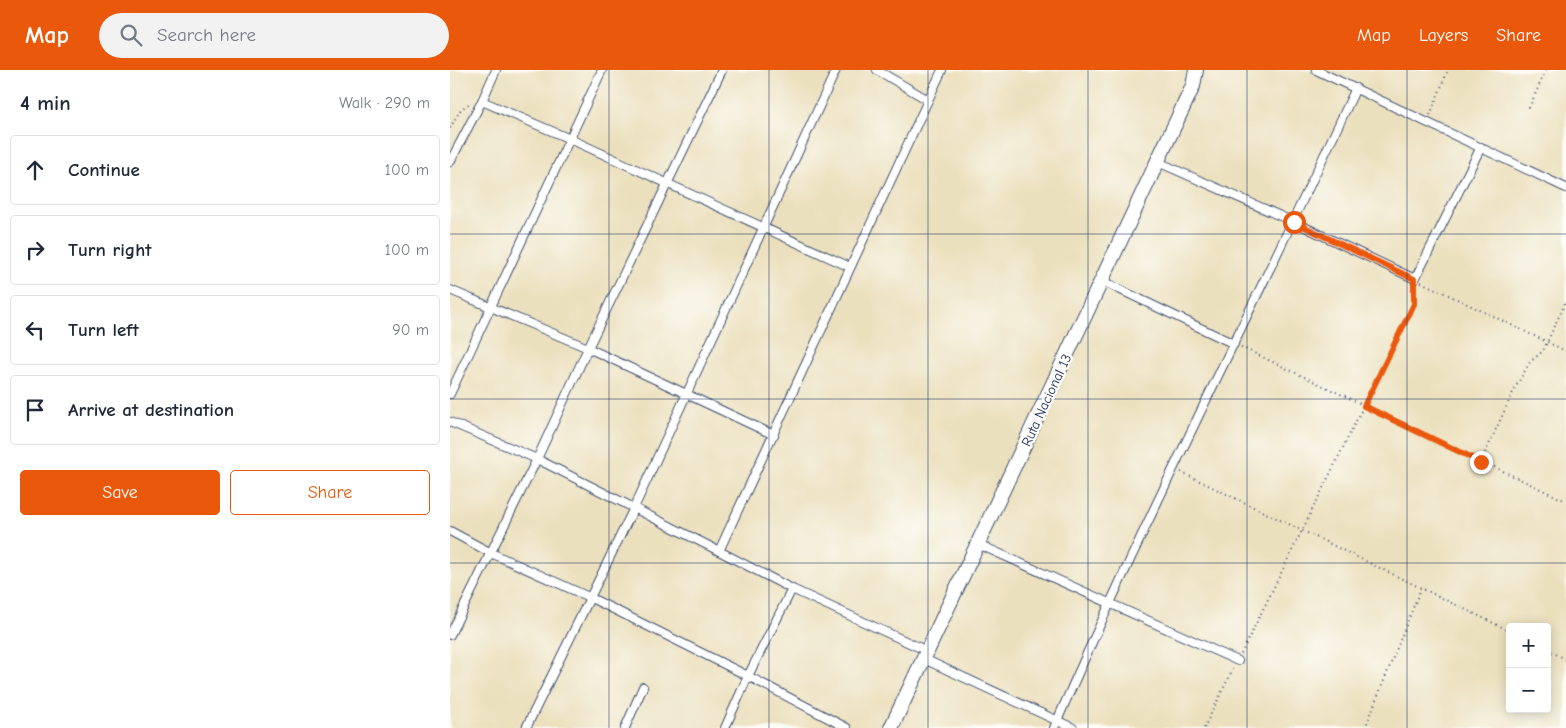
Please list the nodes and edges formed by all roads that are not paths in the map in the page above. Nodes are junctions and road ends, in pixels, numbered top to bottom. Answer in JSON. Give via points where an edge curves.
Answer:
{"nodes":[{"id":1,"x":496,"y":70,"type":"edge"},
{"id":2,"x":602,"y":70,"type":"edge"},
{"id":3,"x":722,"y":70,"type":"edge"},
{"id":4,"x":836,"y":70,"type":"edge"},
{"id":5,"x":877,"y":70,"type":"edge"},
{"id":6,"x":942,"y":70,"type":"edge"},
{"id":7,"x":1316,"y":70,"type":"edge"},
{"id":8,"x":1198,"y":72,"type":"edge"},
{"id":9,"x":1356,"y":88,"type":"junction"},
{"id":10,"x":928,"y":100,"type":"junction"},
{"id":11,"x":482,"y":101,"type":"junction"},
{"id":12,"x":570,"y":139,"type":"junction"},
{"id":13,"x":1481,"y":147,"type":"junction"},
{"id":14,"x":450,"y":162,"type":"edge"},
{"id":15,"x":1158,"y":162,"type":"junction"},
{"id":16,"x":667,"y":184,"type":"junction"},
{"id":17,"x":1566,"y":188,"type":"edge"},
{"id":18,"x":1294,"y":222,"type":"junction"},
{"id":19,"x":764,"y":227,"type":"junction"},
{"id":20,"x":850,"y":267,"type":"junction"},
{"id":21,"x":1102,"y":281,"type":"junction"},
{"id":22,"x":450,"y":290,"type":"edge"},
{"id":23,"x":490,"y":308,"type":"junction"},
{"id":24,"x":1234,"y":344,"type":"junction"},
{"id":25,"x":588,"y":348,"type":"junction"},
{"id":26,"x":450,"y":394,"type":"edge"},
{"id":27,"x":686,"y":395,"type":"junction"},
{"id":28,"x":450,"y":422,"type":"edge"},
{"id":29,"x":774,"y":434,"type":"junction"},
{"id":30,"x":537,"y":459,"type":"junction"},
{"id":31,"x":634,"y":508,"type":"junction"},
{"id":32,"x":450,"y":531,"type":"edge"},
{"id":33,"x":978,"y":544,"type":"junction"},
{"id":34,"x":719,"y":551,"type":"junction"},
{"id":35,"x":491,"y":553,"type":"junction"},
{"id":36,"x":792,"y":590,"type":"junction"},
{"id":37,"x":592,"y":598,"type":"junction"},
{"id":38,"x":1110,"y":603,"type":"junction"},
{"id":39,"x":450,"y":635,"type":"edge"},
{"id":40,"x":925,"y":655,"type":"junction"},
{"id":41,"x":1238,"y":661,"type":"road end"},
{"id":42,"x":748,"y":676,"type":"junction"},
{"id":43,"x":643,"y":687,"type":"dead end"},
{"id":44,"x":1056,"y":725,"type":"edge"},
{"id":45,"x":526,"y":728,"type":"edge"},
{"id":46,"x":625,"y":728,"type":"edge"},
{"id":47,"x":725,"y":728,"type":"edge"},
{"id":48,"x":847,"y":728,"type":"edge"},
{"id":49,"x":891,"y":728,"type":"edge"},
{"id":50,"x":1072,"y":728,"type":"edge"}],
"edges":[{"from":1,"to":11,"type":"street"},
{"from":2,"to":12,"type":"street"},
{"from":3,"to":16,"type":"street"},
{"from":4,"to":19,"type":"street"},
{"from":5,"to":10,"type":"street"},
{"from":6,"to":10,"type":"street"},
{"from":7,"to":9,"type":"street"},
{"from":8,"to":15,"type":"highway","name":"Ruta Nacional 13"},
{"from":9,"to":13,"type":"street"},
{"from":9,"to":18,"type":"street"},
{"from":10,"to":20,"type":"street"},
{"from":11,"to":12,"type":"street"},
{"from":11,"to":14,"type":"street"},
{"from":12,"to":16,"type":"street"},
{"from":12,"to":23,"type":"street"},
{"from":13,"to":17,"type":"street"},
{"from":13,"to":18,"type":"street","via":[[1414,279]]},
{"from":15,"to":18,"type":"street"},
{"from":15,"to":21,"type":"highway","name":"Ruta Nacional 13"},
{"from":16,"to":19,"type":"street"},
{"from":16,"to":25,"type":"street"},
{"from":18,"to":24,"type":"street"},
{"from":19,"to":20,"type":"street"},
{"from":19,"to":27,"type":"street"},
{"from":20,"to":29,"type":"street"},
{"from":21,"to":24,"type":"street"},
{"from":21,"to":33,"type":"highway","name":"Ruta Nacional 13"},
{"from":22,"to":23,"type":"street"},
{"from":23,"to":25,"type":"street"},
{"from":23,"to":26,"type":"street"},
{"from":24,"to":38,"type":"street"},
{"from":25,"to":27,"type":"street"},
{"from":25,"to":30,"type":"street"},
{"from":27,"to":29,"type":"street"},
{"from":27,"to":31,"type":"street"},
{"from":28,"to":30,"type":"street"},
{"from":29,"to":34,"type":"street"},
{"from":30,"to":31,"type":"street"},
{"from":30,"to":35,"type":"street"},
{"from":31,"to":34,"type":"street"},
{"from":31,"to":37,"type":"street"},
{"from":32,"to":35,"type":"street"},
{"from":33,"to":38,"type":"street"},
{"from":33,"to":40,"type":"highway","name":"Ruta Nacional 13"},
{"from":34,"to":36,"type":"street"},
{"from":35,"to":37,"type":"street"},
{"from":35,"to":39,"type":"street"},
{"from":36,"to":40,"type":"street"},
{"from":36,"to":42,"type":"street"},
{"from":37,"to":42,"type":"street"},
{"from":37,"to":45,"type":"street"},
{"from":38,"to":41,"type":"street"},
{"from":38,"to":44,"type":"street"},
{"from":40,"to":44,"type":"street"},
{"from":40,"to":49,"type":"highway","name":"Ruta Nacional 13"},
{"from":42,"to":47,"type":"street"},
{"from":42,"to":48,"type":"street"},
{"from":43,"to":46,"type":"street"},
{"from":44,"to":50,"type":"street"}]}
